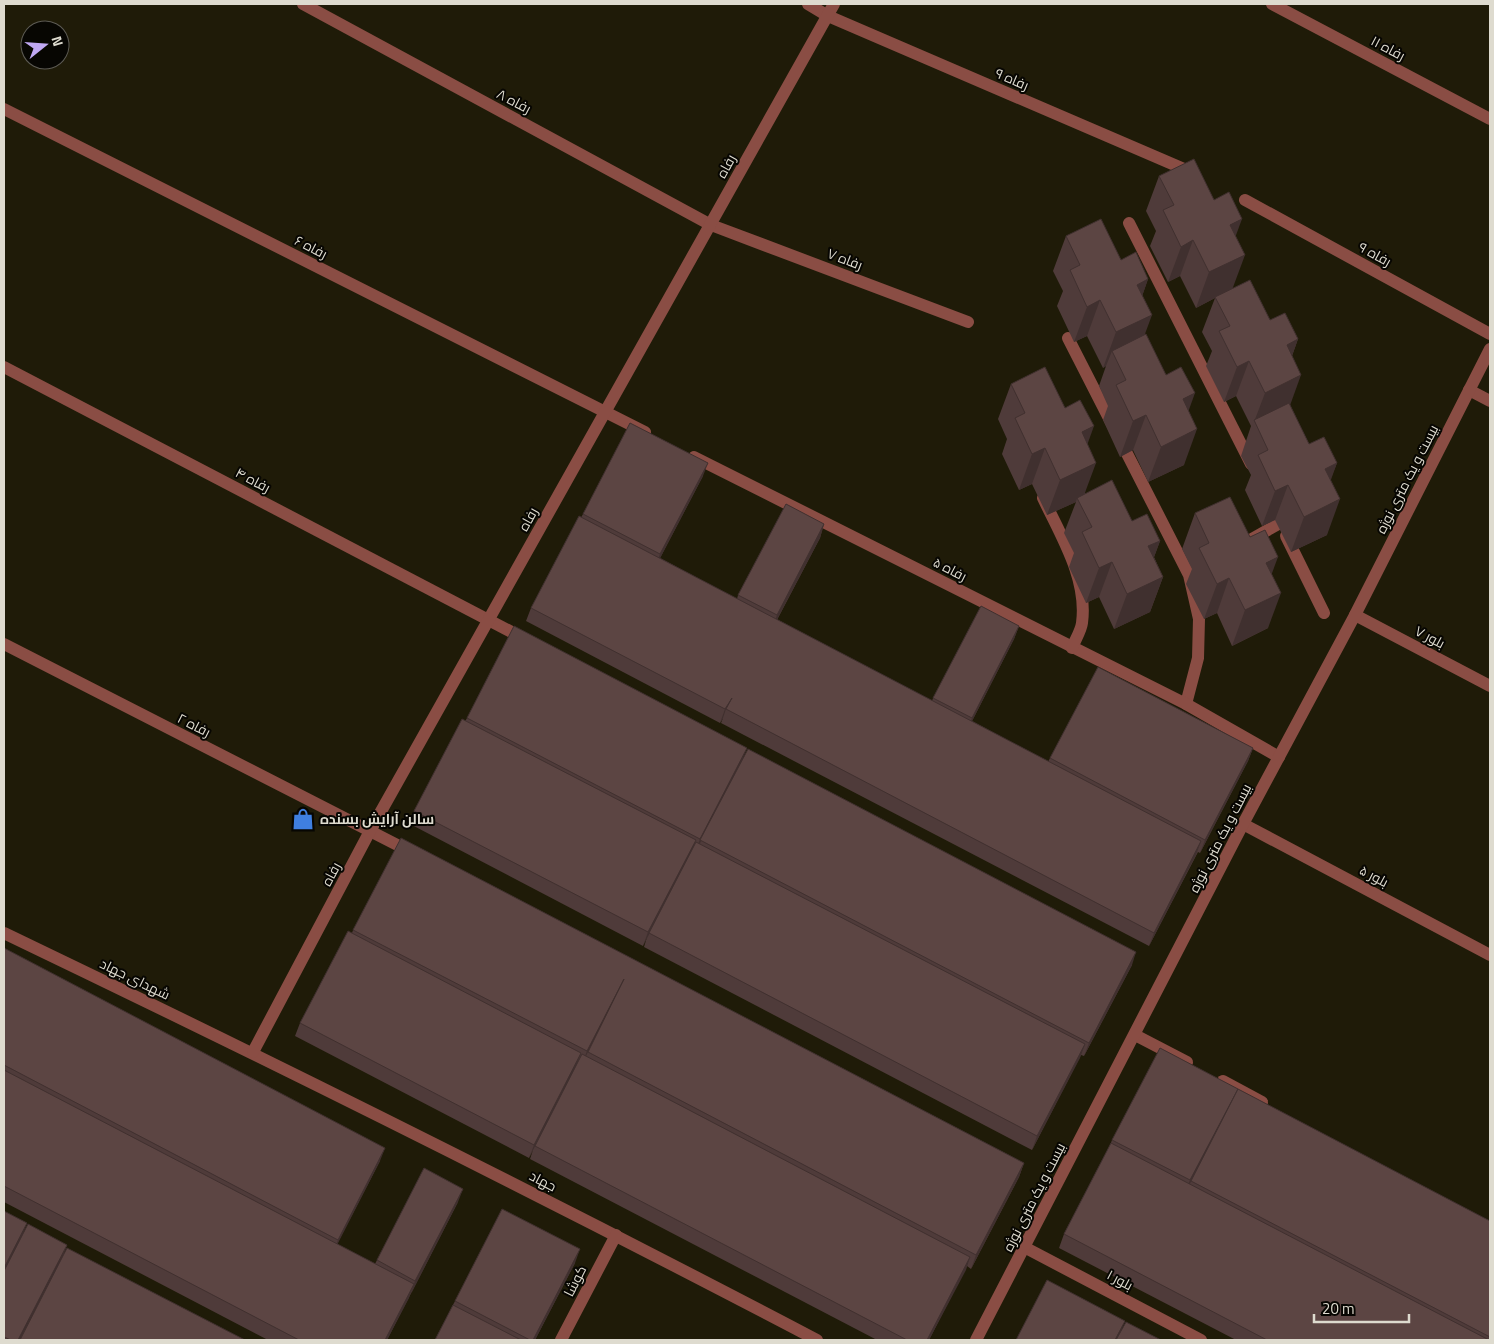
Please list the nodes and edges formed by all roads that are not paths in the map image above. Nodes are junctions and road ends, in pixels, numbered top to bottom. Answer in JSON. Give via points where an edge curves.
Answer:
{"nodes":[{"id":1,"x":302,"y":4,"type":"edge"},
{"id":2,"x":808,"y":4,"type":"edge"},
{"id":3,"x":834,"y":4,"type":"edge"},
{"id":4,"x":1272,"y":4,"type":"edge"},
{"id":5,"x":828,"y":16,"type":"junction"},
{"id":6,"x":4,"y":109,"type":"edge"},
{"id":7,"x":1490,"y":120,"type":"edge"},
{"id":8,"x":1184,"y":169,"type":"edge"},
{"id":9,"x":1245,"y":200,"type":"dead end"},
{"id":10,"x":1129,"y":223,"type":"dead end"},
{"id":11,"x":711,"y":225,"type":"junction"},
{"id":12,"x":968,"y":322,"type":"dead end"},
{"id":13,"x":1490,"y":334,"type":"edge"},
{"id":14,"x":1068,"y":338,"type":"dead end"},
{"id":15,"x":1490,"y":349,"type":"edge"},
{"id":16,"x":4,"y":368,"type":"edge"},
{"id":17,"x":1469,"y":390,"type":"junction"},
{"id":18,"x":1490,"y":401,"type":"edge"},
{"id":19,"x":605,"y":412,"type":"junction"},
{"id":20,"x":658,"y":439,"type":"edge"},
{"id":21,"x":684,"y":452,"type":"edge"},
{"id":22,"x":1258,"y":479,"type":"edge"},
{"id":23,"x":1039,"y":489,"type":"edge"},
{"id":24,"x":1239,"y":547,"type":"edge"},
{"id":25,"x":1324,"y":613,"type":"dead end"},
{"id":26,"x":1355,"y":615,"type":"junction"},
{"id":27,"x":489,"y":620,"type":"junction"},
{"id":28,"x":533,"y":643,"type":"edge"},
{"id":29,"x":4,"y":644,"type":"edge"},
{"id":30,"x":1072,"y":648,"type":"junction"},
{"id":31,"x":1490,"y":686,"type":"edge"},
{"id":32,"x":1186,"y":704,"type":"junction"},
{"id":33,"x":1279,"y":756,"type":"junction"},
{"id":34,"x":1244,"y":824,"type":"junction"},
{"id":35,"x":370,"y":831,"type":"junction"},
{"id":36,"x":423,"y":858,"type":"edge"},
{"id":37,"x":4,"y":933,"type":"edge"},
{"id":38,"x":1490,"y":955,"type":"edge"},
{"id":39,"x":1135,"y":1035,"type":"junction"},
{"id":40,"x":253,"y":1052,"type":"junction"},
{"id":41,"x":1195,"y":1067,"type":"edge"},
{"id":42,"x":1213,"y":1076,"type":"edge"},
{"id":43,"x":1274,"y":1108,"type":"edge"},
{"id":44,"x":616,"y":1235,"type":"junction"},
{"id":45,"x":1024,"y":1247,"type":"junction"},
{"id":46,"x":561,"y":1340,"type":"edge"},
{"id":47,"x":817,"y":1340,"type":"edge"},
{"id":48,"x":976,"y":1340,"type":"edge"},
{"id":49,"x":1201,"y":1340,"type":"edge"}],
"edges":[{"from":1,"to":11,"type":"street","name":"رفاه ۸"},
{"from":2,"to":5,"type":"street","name":"رفاه ۹"},
{"from":3,"to":5,"type":"street","name":"رفاه"},
{"from":4,"to":7,"type":"street","name":"رفاه ۱۱"},
{"from":5,"to":8,"type":"street","name":"رفاه ۹"},
{"from":5,"to":11,"type":"street","name":"رفاه"},
{"from":6,"to":19,"type":"street","name":"رفاه ۶"},
{"from":9,"to":13,"type":"street","name":"رفاه ۹"},
{"from":10,"to":22,"type":"street"},
{"from":11,"to":12,"type":"street","name":"رفاه ۷"},
{"from":11,"to":19,"type":"street","name":"رفاه"},
{"from":14,"to":32,"type":"street","via":[[1193,572],[1199,618],[1198,658]]},
{"from":15,"to":17,"type":"street","name":"بیست و یک متری نوژه"},
{"from":16,"to":27,"type":"street","name":"رفاه ۴"},
{"from":17,"to":18,"type":"street"},
{"from":17,"to":26,"type":"street","name":"بیست و یک متری نوژه"},
{"from":19,"to":20,"type":"street"},
{"from":19,"to":27,"type":"street","name":"رفاه"},
{"from":21,"to":30,"type":"street","name":"رفاه ۵"},
{"from":23,"to":30,"type":"street","via":[[1068,550],[1082,591],[1082,624]]},
{"from":24,"to":25,"type":"street","via":[[1278,519]]},
{"from":26,"to":31,"type":"street","name":"بلور ۷"},
{"from":26,"to":33,"type":"street","name":"بیست و یک متری نوژه"},
{"from":27,"to":28,"type":"street","name":"رفاه ۴"},
{"from":27,"to":35,"type":"street","name":"رفاه"},
{"from":29,"to":35,"type":"street","name":"رفاه ۲"},
{"from":30,"to":32,"type":"street","name":"رفاه ۵"},
{"from":32,"to":33,"type":"street","name":"رفاه ۵"},
{"from":33,"to":34,"type":"street","name":"بیست و یک متری نوژه"},
{"from":34,"to":38,"type":"street","name":"بلور ۵"},
{"from":34,"to":39,"type":"street","name":"بیست و یک متری نوژه"},
{"from":35,"to":36,"type":"street","name":"رفاه ۲"},
{"from":35,"to":40,"type":"street","name":"رفاه"},
{"from":37,"to":40,"type":"street","name":"شهدای جهاد"},
{"from":39,"to":41,"type":"street"},
{"from":39,"to":45,"type":"street","name":"بیست و یک متری نوژه"},
{"from":40,"to":44,"type":"street","name":"جهاد"},
{"from":42,"to":43,"type":"street"},
{"from":44,"to":46,"type":"street","name":"کوشا"},
{"from":44,"to":47,"type":"street","name":"جهاد"},
{"from":45,"to":48,"type":"street","name":"بیست و یک متری نوژه"},
{"from":45,"to":49,"type":"street","name":"بلور ۱"}]}
